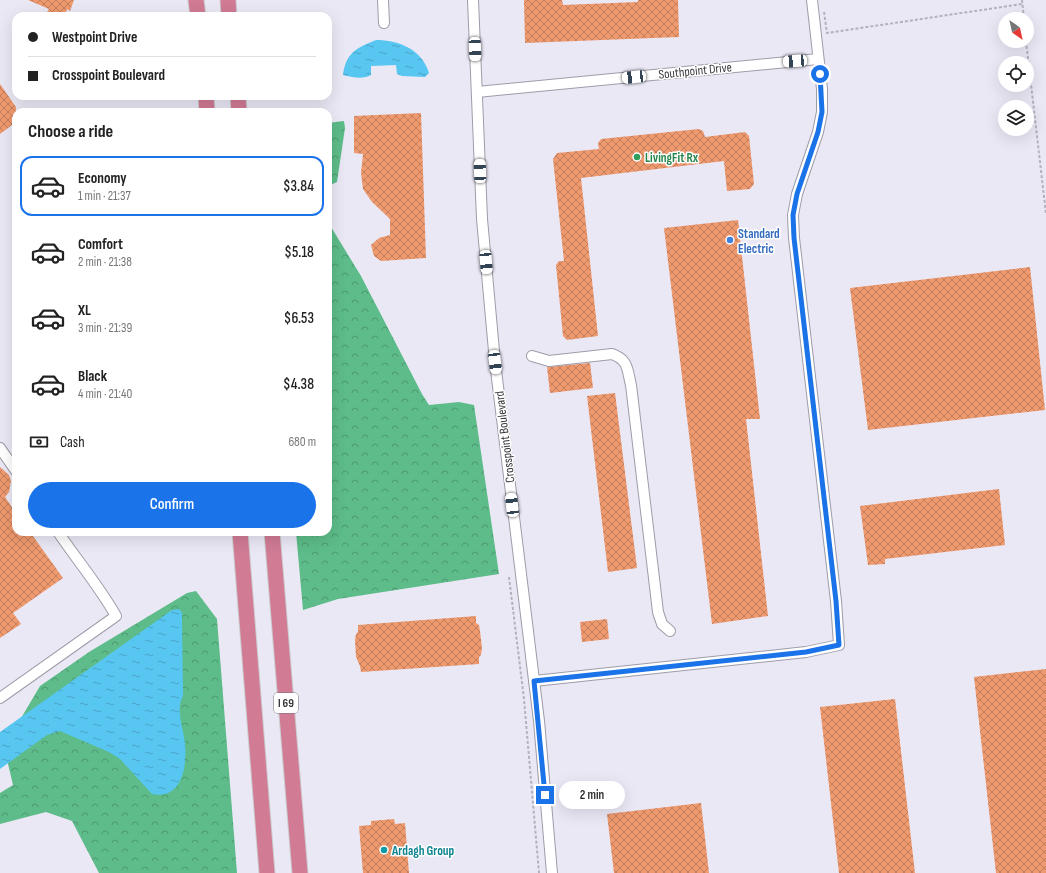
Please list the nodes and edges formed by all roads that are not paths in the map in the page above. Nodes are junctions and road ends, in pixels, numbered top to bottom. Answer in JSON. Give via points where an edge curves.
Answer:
{"nodes":[{"id":1,"x":196,"y":0,"type":"edge"},
{"id":2,"x":228,"y":0,"type":"edge"},
{"id":3,"x":238,"y":0,"type":"edge"},
{"id":4,"x":383,"y":0,"type":"edge"},
{"id":5,"x":473,"y":0,"type":"edge"},
{"id":6,"x":812,"y":0,"type":"edge"},
{"id":7,"x":198,"y":12,"type":"edge"},
{"id":8,"x":230,"y":12,"type":"edge"},
{"id":9,"x":237,"y":12,"type":"edge"},
{"id":10,"x":384,"y":23,"type":"dead end"},
{"id":11,"x":818,"y":59,"type":"junction"},
{"id":12,"x":477,"y":92,"type":"junction"},
{"id":13,"x":532,"y":356,"type":"dead end"},
{"id":14,"x":0,"y":448,"type":"edge"},
{"id":15,"x":12,"y":465,"type":"edge"},
{"id":16,"x":61,"y":536,"type":"edge"},
{"id":17,"x":240,"y":536,"type":"edge"},
{"id":18,"x":272,"y":536,"type":"edge"},
{"id":19,"x":670,"y":632,"type":"dead end"},
{"id":20,"x":534,"y":681,"type":"junction"},
{"id":21,"x":0,"y":698,"type":"edge"},
{"id":22,"x":267,"y":873,"type":"edge"},
{"id":23,"x":300,"y":873,"type":"edge"},
{"id":24,"x":552,"y":873,"type":"edge"}],
"edges":[{"from":1,"to":7,"type":"highway"},
{"from":2,"to":8,"type":"highway"},
{"from":3,"to":9,"type":"highway"},
{"from":4,"to":10,"type":"street"},
{"from":5,"to":12,"type":"street","name":"Crosspoint Boulevard"},
{"from":6,"to":11,"type":"street"},
{"from":11,"to":12,"type":"street","name":"Southpoint Drive"},
{"from":11,"to":20,"type":"street","via":[[822,112],[793,215],[839,645],[806,652]]},
{"from":12,"to":20,"type":"street","name":"Crosspoint Boulevard","via":[[482,219],[495,357]]},
{"from":13,"to":19,"type":"street","via":[[549,360],[612,354],[621,357],[626,364],[631,385],[658,612],[662,624]]},
{"from":14,"to":15,"type":"street"},
{"from":16,"to":21,"type":"street","via":[[102,592],[116,616]]},
{"from":17,"to":22,"type":"highway"},
{"from":18,"to":23,"type":"highway","number":"I 69"},
{"from":20,"to":24,"type":"street","name":"Crosspoint Boulevard"}]}
